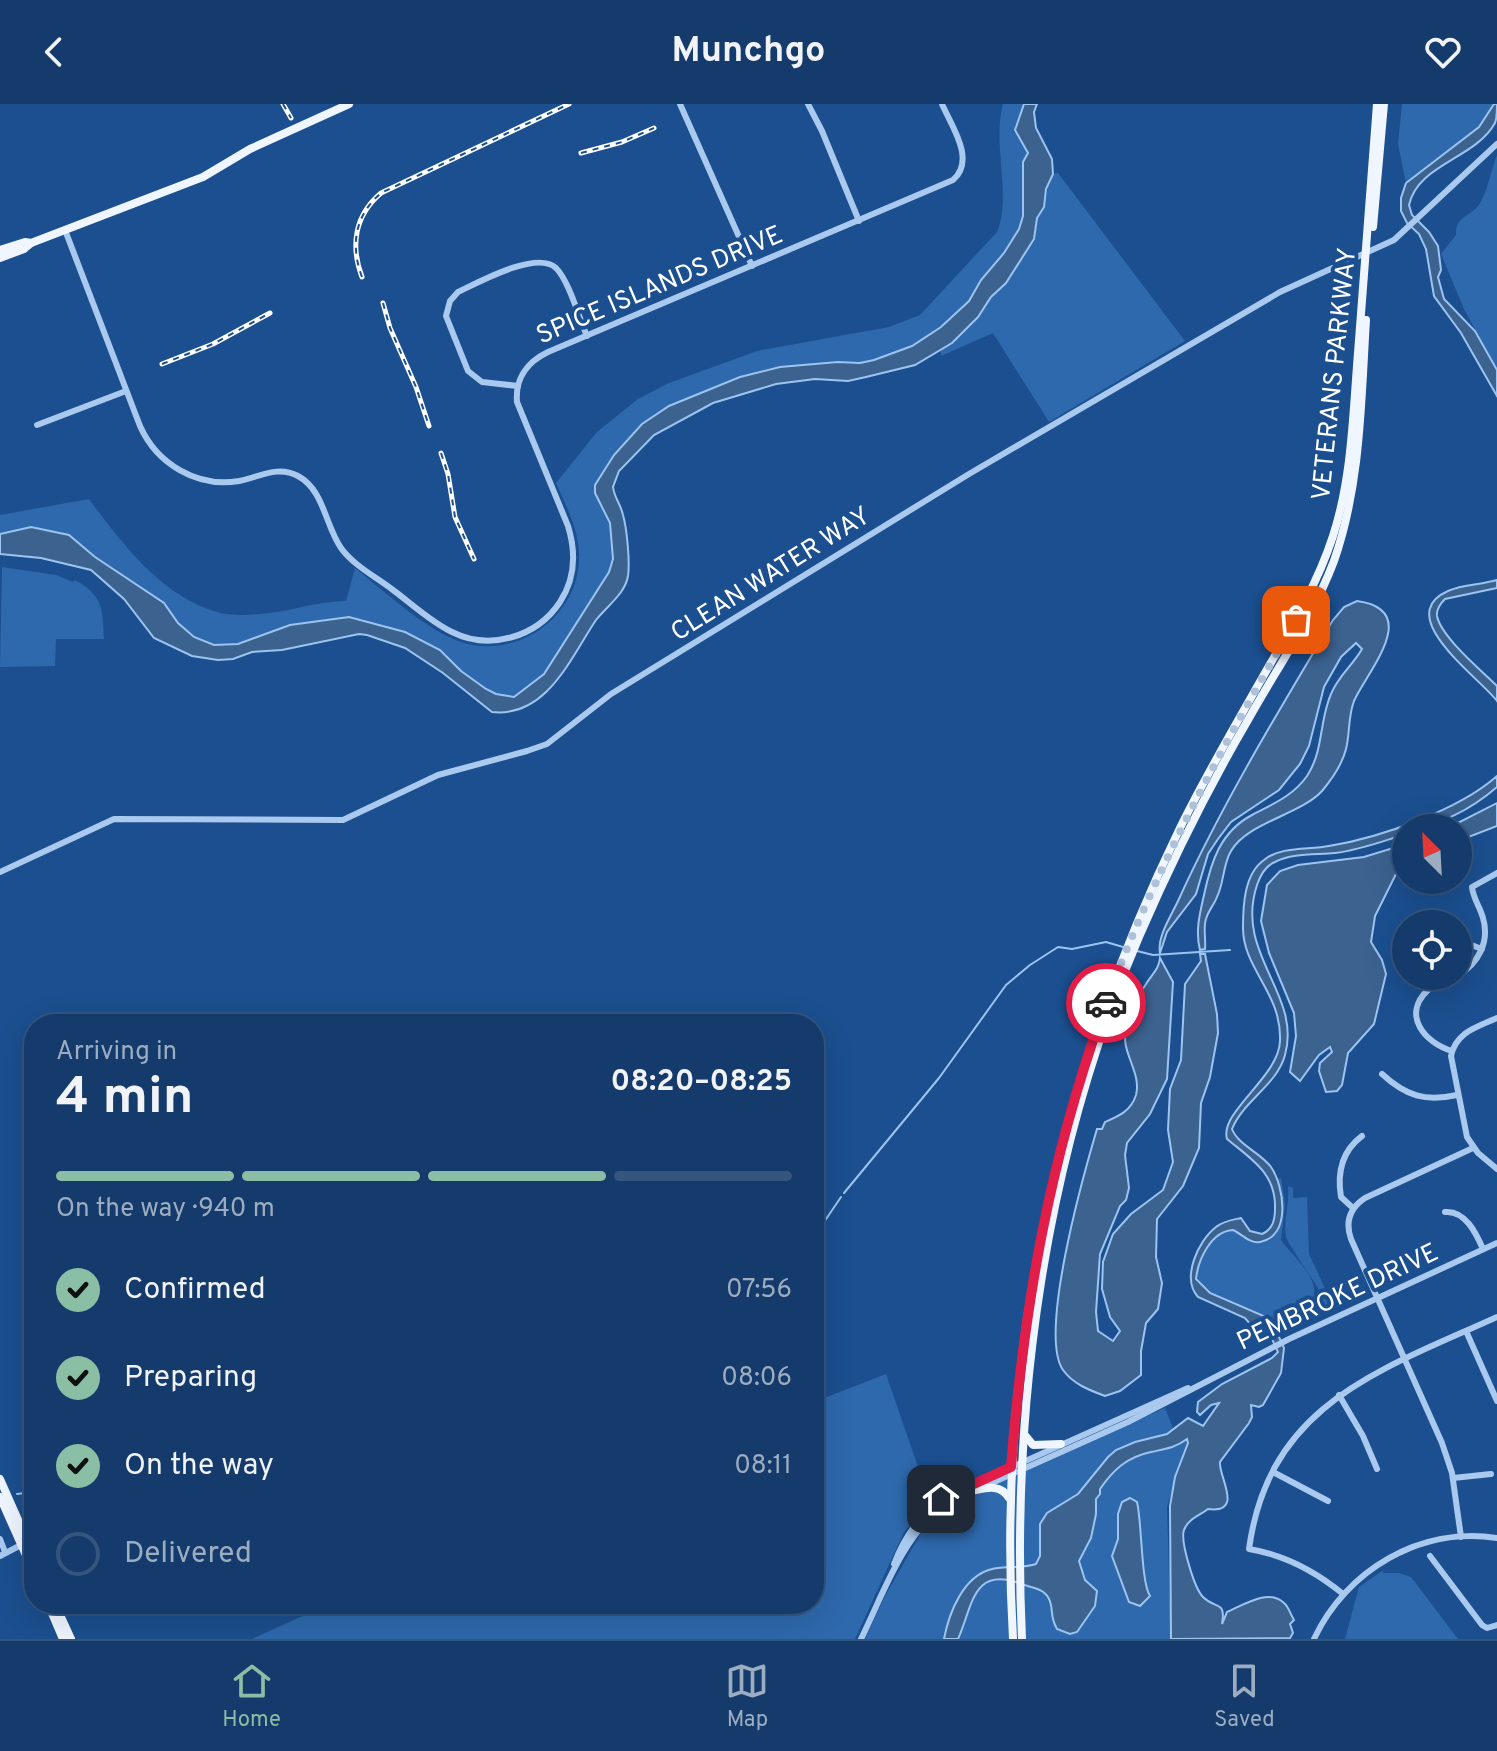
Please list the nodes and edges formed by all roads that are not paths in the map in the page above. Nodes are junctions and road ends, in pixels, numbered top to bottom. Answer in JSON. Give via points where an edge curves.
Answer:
{"nodes":[{"id":1,"x":349,"y":104,"type":"edge"},
{"id":2,"x":680,"y":104,"type":"edge"},
{"id":3,"x":808,"y":104,"type":"edge"},
{"id":4,"x":942,"y":104,"type":"edge"},
{"id":5,"x":1377,"y":104,"type":"edge"},
{"id":6,"x":1384,"y":104,"type":"edge"},
{"id":7,"x":1497,"y":144,"type":"edge"},
{"id":8,"x":859,"y":221,"type":"junction"},
{"id":9,"x":65,"y":230,"type":"junction"},
{"id":10,"x":1370,"y":236,"type":"junction"},
{"id":11,"x":2,"y":252,"type":"edge"},
{"id":12,"x":752,"y":266,"type":"junction"},
{"id":13,"x":587,"y":336,"type":"junction"},
{"id":14,"x":518,"y":386,"type":"junction"},
{"id":15,"x":126,"y":391,"type":"junction"},
{"id":16,"x":37,"y":425,"type":"dead end"},
{"id":17,"x":2,"y":871,"type":"edge"},
{"id":18,"x":1497,"y":873,"type":"edge"},
{"id":19,"x":1472,"y":945,"type":"edge"},
{"id":20,"x":1482,"y":949,"type":"junction"},
{"id":21,"x":1126,"y":958,"type":"junction"},
{"id":22,"x":1472,"y":965,"type":"edge"},
{"id":23,"x":1429,"y":990,"type":"edge"},
{"id":24,"x":1497,"y":1018,"type":"edge"},
{"id":25,"x":1452,"y":1051,"type":"junction"},
{"id":26,"x":1382,"y":1074,"type":"dead end"},
{"id":27,"x":1457,"y":1095,"type":"junction"},
{"id":28,"x":1413,"y":1096,"type":"junction"},
{"id":29,"x":1410,"y":1106,"type":"dead end"},
{"id":30,"x":1362,"y":1136,"type":"dead end"},
{"id":31,"x":1473,"y":1148,"type":"junction"},
{"id":32,"x":1497,"y":1169,"type":"edge"},
{"id":33,"x":1353,"y":1208,"type":"junction"},
{"id":34,"x":1445,"y":1212,"type":"dead end"},
{"id":35,"x":1497,"y":1243,"type":"edge"},
{"id":36,"x":1483,"y":1249,"type":"junction"},
{"id":37,"x":1378,"y":1298,"type":"junction"},
{"id":38,"x":1497,"y":1317,"type":"edge"},
{"id":39,"x":1466,"y":1331,"type":"junction"},
{"id":40,"x":1405,"y":1359,"type":"junction"},
{"id":41,"x":1194,"y":1387,"type":"junction"},
{"id":42,"x":1339,"y":1395,"type":"junction"},
{"id":43,"x":1497,"y":1401,"type":"edge"},
{"id":44,"x":1024,"y":1434,"type":"junction"},
{"id":45,"x":1061,"y":1444,"type":"junction"},
{"id":46,"x":1023,"y":1465,"type":"junction"},
{"id":47,"x":1377,"y":1469,"type":"dead end"},
{"id":48,"x":1011,"y":1470,"type":"junction"},
{"id":49,"x":1273,"y":1472,"type":"junction"},
{"id":50,"x":1491,"y":1474,"type":"dead end"},
{"id":51,"x":1453,"y":1478,"type":"junction"},
{"id":52,"x":0,"y":1479,"type":"edge"},
{"id":53,"x":971,"y":1491,"type":"junction"},
{"id":54,"x":0,"y":1497,"type":"edge"},
{"id":55,"x":1010,"y":1499,"type":"junction"},
{"id":56,"x":1328,"y":1501,"type":"dead end"},
{"id":57,"x":24,"y":1533,"type":"edge"},
{"id":58,"x":1461,"y":1537,"type":"junction"},
{"id":59,"x":1497,"y":1538,"type":"edge"},
{"id":60,"x":0,"y":1539,"type":"edge"},
{"id":61,"x":21,"y":1545,"type":"junction"},
{"id":62,"x":24,"y":1551,"type":"edge"},
{"id":63,"x":3,"y":1554,"type":"edge"},
{"id":64,"x":1430,"y":1556,"type":"dead end"},
{"id":65,"x":892,"y":1575,"type":"junction"},
{"id":66,"x":1343,"y":1594,"type":"junction"},
{"id":67,"x":52,"y":1614,"type":"edge"},
{"id":68,"x":60,"y":1614,"type":"edge"},
{"id":69,"x":1497,"y":1625,"type":"edge"},
{"id":70,"x":63,"y":1639,"type":"edge"},
{"id":71,"x":71,"y":1639,"type":"edge"},
{"id":72,"x":861,"y":1639,"type":"edge"},
{"id":73,"x":1013,"y":1639,"type":"edge"},
{"id":74,"x":1022,"y":1639,"type":"edge"},
{"id":75,"x":1314,"y":1639,"type":"edge"}],
"edges":[{"from":1,"to":9,"type":"main road","via":[[250,149],[203,177]]},
{"from":2,"to":12,"type":"street"},
{"from":3,"to":8,"type":"street"},
{"from":4,"to":8,"type":"street","name":"SPICE ISLANDS DRIVE","via":[[964,165],[953,180]]},
{"from":5,"to":10,"type":"main road","name":"VETERANS PARKWAY"},
{"from":6,"to":10,"type":"main road","name":"VETERANS PARKWAY"},
{"from":7,"to":17,"type":"street","name":"CLEAN WATER WAY","via":[[1388,243],[1280,292],[969,474],[626,685],[547,744],[438,775],[348,819],[119,819]]},
{"from":8,"to":12,"type":"street","name":"SPICE ISLANDS DRIVE"},
{"from":9,"to":11,"type":"main road"},
{"from":9,"to":15,"type":"street"},
{"from":10,"to":21,"type":"main road","name":"VETERANS PARKWAY","via":[[1347,463],[1330,545],[1313,588],[1208,774]]},
{"from":12,"to":13,"type":"street","name":"SPICE ISLANDS DRIVE"},
{"from":13,"to":14,"type":"street","name":"SPICE ISLANDS DRIVE","via":[[536,359]]},
{"from":13,"to":14,"type":"street","via":[[559,272],[544,261],[529,262],[458,292],[446,316],[468,371],[482,382]]},
{"from":14,"to":15,"type":"street","via":[[519,409],[568,526],[573,567],[564,594],[548,616],[525,632],[492,640],[445,629],[350,557],[314,490],[298,476],[277,471],[215,481],[170,464],[146,439]]},
{"from":15,"to":16,"type":"street"},
{"from":18,"to":20,"type":"street","via":[[1472,887],[1485,923]]},
{"from":19,"to":20,"type":"street"},
{"from":20,"to":22,"type":"street"},
{"from":21,"to":44,"type":"main road","name":"VETERANS PARKWAY","via":[[1060,1184]]},
{"from":21,"to":48,"type":"main road","name":"VETERANS PARKWAY","via":[[1068,1117],[1051,1183],[1023,1335]]},
{"from":23,"to":25,"type":"street","via":[[1417,1011],[1418,1022],[1425,1038]]},
{"from":24,"to":25,"type":"street","via":[[1465,1033]]},
{"from":25,"to":27,"type":"street"},
{"from":26,"to":28,"type":"street"},
{"from":27,"to":28,"type":"street"},
{"from":27,"to":31,"type":"street"},
{"from":28,"to":29,"type":"street"},
{"from":30,"to":33,"type":"street","via":[[1347,1151],[1340,1169],[1341,1197]]},
{"from":31,"to":32,"type":"street"},
{"from":31,"to":33,"type":"street"},
{"from":33,"to":37,"type":"street","via":[[1349,1236]]},
{"from":34,"to":36,"type":"street","via":[[1454,1212],[1468,1224]]},
{"from":35,"to":36,"type":"street","name":"PEMBROKE DRIVE"},
{"from":36,"to":37,"type":"street","name":"PEMBROKE DRIVE"},
{"from":37,"to":40,"type":"street"},
{"from":37,"to":41,"type":"street","name":"PEMBROKE DRIVE"},
{"from":38,"to":39,"type":"street"},
{"from":39,"to":40,"type":"street"},
{"from":39,"to":43,"type":"street"},
{"from":40,"to":42,"type":"street"},
{"from":40,"to":51,"type":"street"},
{"from":41,"to":45,"type":"street","name":"PEMBROKE DRIVE"},
{"from":41,"to":46,"type":"street","name":"PEMBROKE DRIVE","via":[[1128,1422]]},
{"from":42,"to":47,"type":"street"},
{"from":42,"to":49,"type":"street","via":[[1296,1436]]},
{"from":44,"to":45,"type":"main road","via":[[1033,1445]]},
{"from":44,"to":46,"type":"main road","name":"VETERANS PARKWAY"},
{"from":45,"to":46,"type":"street","name":"PEMBROKE DRIVE"},
{"from":46,"to":48,"type":"street","name":"PEMBROKE DRIVE"},
{"from":46,"to":74,"type":"main road","name":"VETERANS PARKWAY"},
{"from":48,"to":53,"type":"street","name":"PEMBROKE DRIVE"},
{"from":48,"to":55,"type":"main road","name":"VETERANS PARKWAY"},
{"from":48,"to":65,"type":"street","name":"PEMBROKE DRIVE","via":[[932,1506],[905,1539]]},
{"from":49,"to":56,"type":"street"},
{"from":49,"to":66,"type":"street","via":[[1249,1549],[1297,1563]]},
{"from":50,"to":51,"type":"street"},
{"from":51,"to":58,"type":"street"},
{"from":52,"to":57,"type":"main road"},
{"from":53,"to":55,"type":"main road","via":[[997,1488]]},
{"from":53,"to":65,"type":"street","name":"PEMBROKE DRIVE","via":[[931,1515]]},
{"from":54,"to":61,"type":"main road"},
{"from":55,"to":73,"type":"main road","name":"VETERANS PARKWAY"},
{"from":58,"to":59,"type":"street"},
{"from":58,"to":66,"type":"street","via":[[1390,1558]]},
{"from":60,"to":63,"type":"street"},
{"from":61,"to":62,"type":"main road"},
{"from":61,"to":63,"type":"street"},
{"from":64,"to":69,"type":"street","via":[[1482,1625]]},
{"from":65,"to":72,"type":"street","name":"PEMBROKE DRIVE"},
{"from":66,"to":75,"type":"street"},
{"from":67,"to":70,"type":"main road"},
{"from":68,"to":71,"type":"main road"}]}
